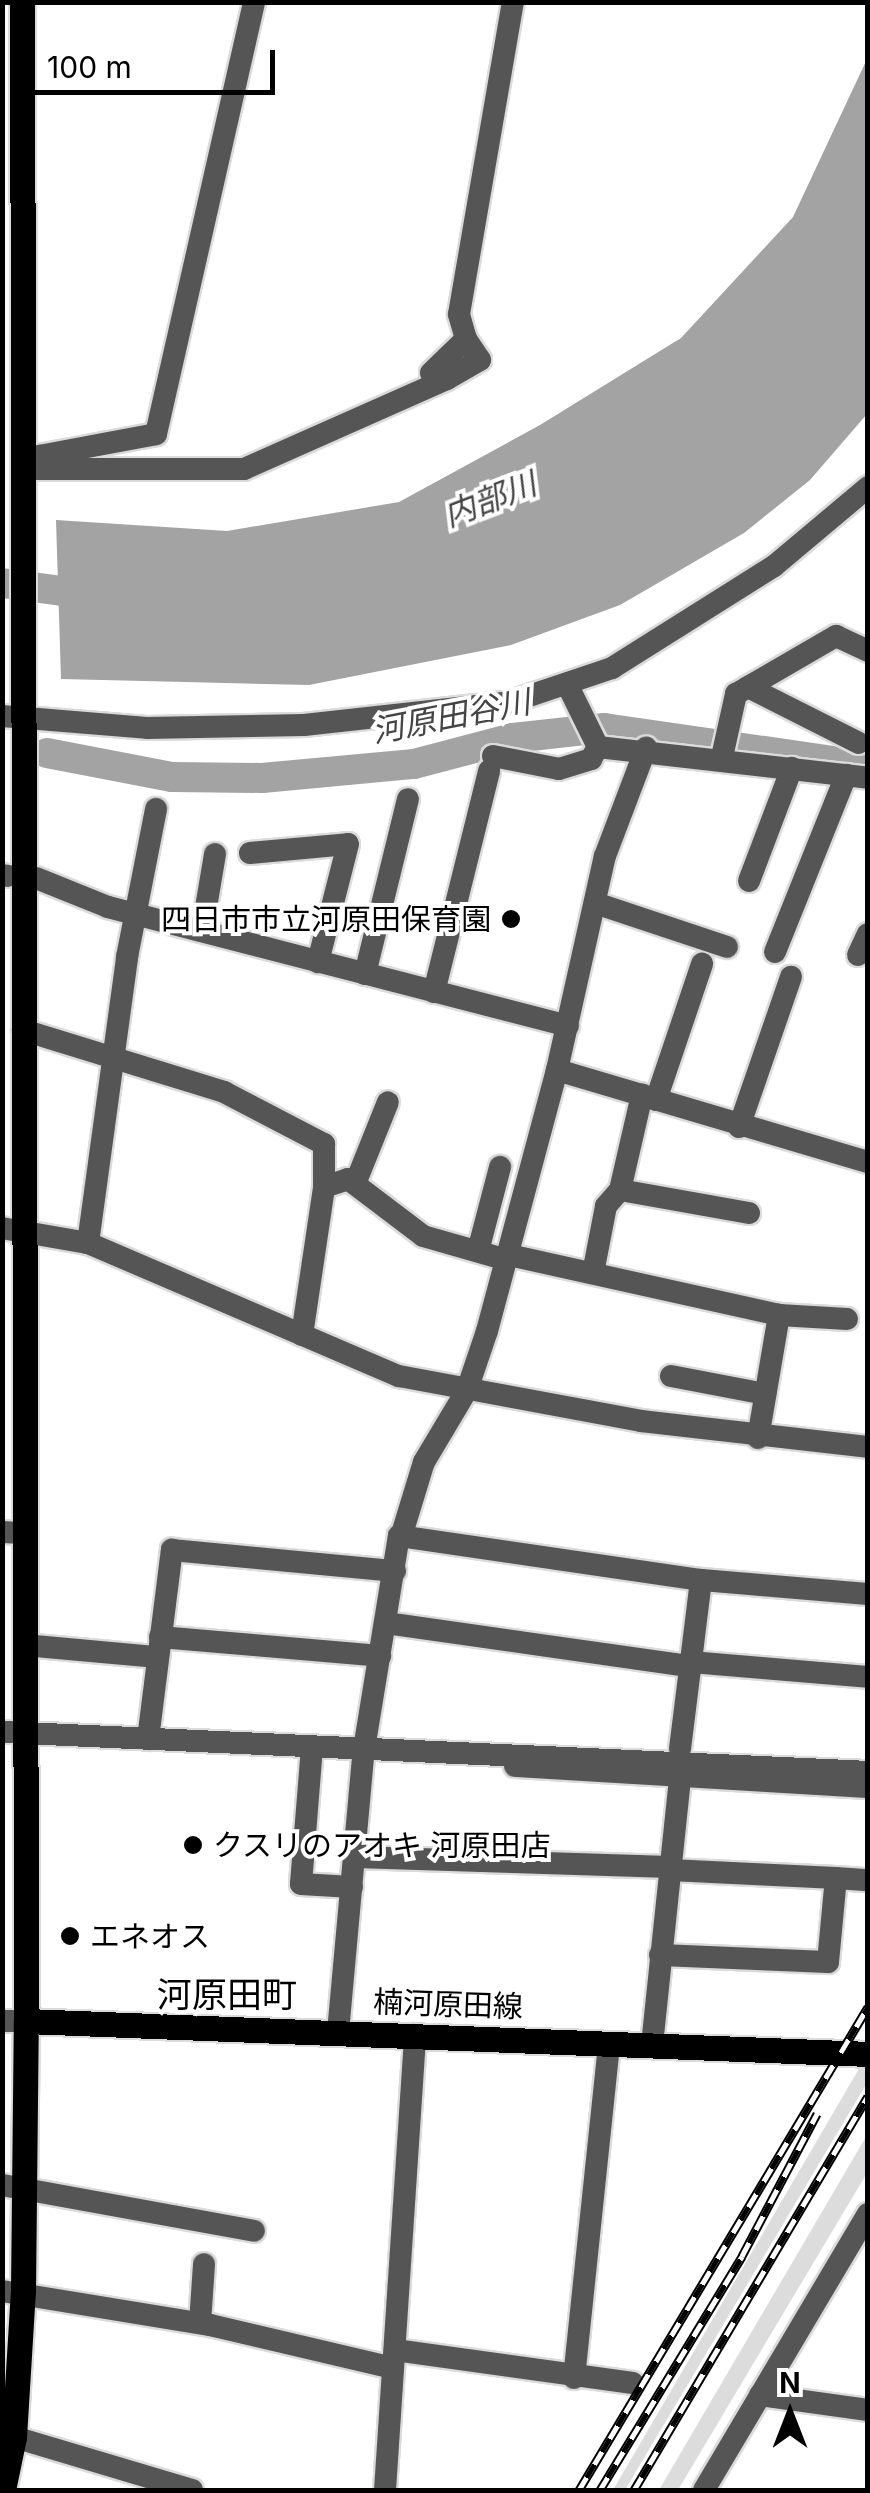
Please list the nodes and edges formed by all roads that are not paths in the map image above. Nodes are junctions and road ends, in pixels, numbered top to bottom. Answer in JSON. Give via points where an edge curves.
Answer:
{"nodes":[{"id":1,"x":22,"y":2,"type":"edge"},
{"id":2,"x":254,"y":2,"type":"edge"},
{"id":3,"x":513,"y":2,"type":"edge"},
{"id":4,"x":13,"y":465,"type":"edge"},
{"id":5,"x":868,"y":487,"type":"edge"},
{"id":6,"x":868,"y":652,"type":"edge"},
{"id":7,"x":568,"y":686,"type":"junction"},
{"id":8,"x":748,"y":687,"type":"junction"},
{"id":9,"x":17,"y":713,"type":"edge"},
{"id":10,"x":591,"y":732,"type":"junction"},
{"id":11,"x":859,"y":743,"type":"dead end"},
{"id":12,"x":646,"y":748,"type":"junction"},
{"id":13,"x":723,"y":754,"type":"junction"},
{"id":14,"x":792,"y":768,"type":"junction"},
{"id":15,"x":857,"y":776,"type":"edge"},
{"id":16,"x":408,"y":800,"type":"dead end"},
{"id":17,"x":156,"y":810,"type":"dead end"},
{"id":18,"x":250,"y":853,"type":"dead end"},
{"id":19,"x":215,"y":854,"type":"dead end"},
{"id":20,"x":36,"y":878,"type":"dead end"},
{"id":21,"x":749,"y":881,"type":"dead end"},
{"id":22,"x":595,"y":902,"type":"junction"},
{"id":23,"x":134,"y":914,"type":"junction"},
{"id":24,"x":202,"y":931,"type":"junction"},
{"id":25,"x":727,"y":947,"type":"dead end"},
{"id":26,"x":775,"y":952,"type":"dead end"},
{"id":27,"x":318,"y":962,"type":"junction"},
{"id":28,"x":702,"y":964,"type":"dead end"},
{"id":29,"x":365,"y":974,"type":"junction"},
{"id":30,"x":792,"y":978,"type":"dead end"},
{"id":31,"x":434,"y":992,"type":"junction"},
{"id":32,"x":568,"y":1026,"type":"junction"},
{"id":33,"x":23,"y":1030,"type":"junction"},
{"id":34,"x":114,"y":1054,"type":"junction"},
{"id":35,"x":557,"y":1070,"type":"junction"},
{"id":36,"x":649,"y":1098,"type":"junction"},
{"id":37,"x":388,"y":1102,"type":"dead end"},
{"id":38,"x":739,"y":1126,"type":"junction"},
{"id":39,"x":868,"y":1162,"type":"edge"},
{"id":40,"x":500,"y":1166,"type":"dead end"},
{"id":41,"x":355,"y":1184,"type":"junction"},
{"id":42,"x":324,"y":1187,"type":"junction"},
{"id":43,"x":620,"y":1190,"type":"junction"},
{"id":44,"x":749,"y":1213,"type":"dead end"},
{"id":45,"x":13,"y":1230,"type":"edge"},
{"id":46,"x":88,"y":1243,"type":"junction"},
{"id":47,"x":478,"y":1252,"type":"junction"},
{"id":48,"x":508,"y":1257,"type":"junction"},
{"id":49,"x":593,"y":1273,"type":"junction"},
{"id":50,"x":779,"y":1314,"type":"junction"},
{"id":51,"x":847,"y":1320,"type":"dead end"},
{"id":52,"x":302,"y":1335,"type":"junction"},
{"id":53,"x":671,"y":1376,"type":"dead end"},
{"id":54,"x":467,"y":1390,"type":"junction"},
{"id":55,"x":765,"y":1394,"type":"junction"},
{"id":56,"x":758,"y":1438,"type":"junction"},
{"id":57,"x":868,"y":1447,"type":"edge"},
{"id":58,"x":13,"y":1533,"type":"edge"},
{"id":59,"x":401,"y":1536,"type":"junction"},
{"id":60,"x":395,"y":1571,"type":"junction"},
{"id":61,"x":701,"y":1580,"type":"junction"},
{"id":62,"x":868,"y":1594,"type":"edge"},
{"id":63,"x":386,"y":1622,"type":"junction"},
{"id":64,"x":24,"y":1645,"type":"junction"},
{"id":65,"x":159,"y":1647,"type":"junction"},
{"id":66,"x":380,"y":1656,"type":"junction"},
{"id":67,"x":690,"y":1664,"type":"junction"},
{"id":68,"x":868,"y":1677,"type":"edge"},
{"id":69,"x":13,"y":1733,"type":"edge"},
{"id":70,"x":148,"y":1739,"type":"junction"},
{"id":71,"x":312,"y":1747,"type":"junction"},
{"id":72,"x":364,"y":1749,"type":"junction"},
{"id":73,"x":680,"y":1750,"type":"junction"},
{"id":74,"x":469,"y":1752,"type":"junction"},
{"id":75,"x":868,"y":1758,"type":"edge"},
{"id":76,"x":868,"y":1772,"type":"edge"},
{"id":77,"x":680,"y":1779,"type":"junction"},
{"id":78,"x":868,"y":1788,"type":"edge"},
{"id":79,"x":355,"y":1857,"type":"junction"},
{"id":80,"x":670,"y":1868,"type":"junction"},
{"id":81,"x":836,"y":1878,"type":"junction"},
{"id":82,"x":868,"y":1880,"type":"edge"},
{"id":83,"x":352,"y":1886,"type":"junction"},
{"id":84,"x":660,"y":1955,"type":"junction"},
{"id":85,"x":14,"y":2021,"type":"edge"},
{"id":86,"x":338,"y":2032,"type":"junction"},
{"id":87,"x":415,"y":2035,"type":"junction"},
{"id":88,"x":609,"y":2044,"type":"junction"},
{"id":89,"x":652,"y":2045,"type":"junction"},
{"id":90,"x":868,"y":2054,"type":"edge"},
{"id":91,"x":13,"y":2188,"type":"edge"},
{"id":92,"x":868,"y":2214,"type":"edge"},
{"id":93,"x":254,"y":2231,"type":"dead end"},
{"id":94,"x":204,"y":2264,"type":"dead end"},
{"id":95,"x":13,"y":2291,"type":"edge"},
{"id":96,"x":200,"y":2323,"type":"junction"},
{"id":97,"x":394,"y":2359,"type":"junction"},
{"id":98,"x":574,"y":2378,"type":"junction"},
{"id":99,"x":632,"y":2383,"type":"dead end"},
{"id":100,"x":760,"y":2396,"type":"junction"},
{"id":101,"x":868,"y":2410,"type":"edge"},
{"id":102,"x":10,"y":2434,"type":"edge"},
{"id":103,"x":129,"y":2483,"type":"edge"},
{"id":104,"x":3,"y":2490,"type":"edge"},
{"id":105,"x":192,"y":2490,"type":"edge"},
{"id":106,"x":385,"y":2490,"type":"edge"},
{"id":107,"x":704,"y":2490,"type":"edge"}],
"edges":[{"from":1,"to":4,"type":"main road"},
{"from":2,"to":4,"type":"street","via":[[156,434]]},
{"from":3,"to":4,"type":"street","via":[[459,314],[466,339],[437,371],[379,398],[352,422],[244,469]]},
{"from":4,"to":9,"type":"main road","via":[[22,522]]},
{"from":5,"to":7,"type":"street","via":[[774,566],[612,668]]},
{"from":6,"to":8,"type":"street","via":[[836,636]]},
{"from":7,"to":9,"type":"street","via":[[511,702],[304,725],[147,728]]},
{"from":7,"to":10,"type":"street"},
{"from":8,"to":11,"type":"street"},
{"from":8,"to":13,"type":"street","via":[[736,694]]},
{"from":9,"to":33,"type":"main road"},
{"from":10,"to":12,"type":"street"},
{"from":10,"to":31,"type":"street","via":[[591,760],[559,769],[491,764]]},
{"from":12,"to":13,"type":"street"},
{"from":12,"to":22,"type":"street"},
{"from":13,"to":14,"type":"street"},
{"from":14,"to":15,"type":"street"},
{"from":14,"to":21,"type":"street"},
{"from":15,"to":26,"type":"street"},
{"from":16,"to":29,"type":"street"},
{"from":17,"to":23,"type":"street"},
{"from":18,"to":27,"type":"street","via":[[348,844]]},
{"from":19,"to":24,"type":"street"},
{"from":20,"to":23,"type":"street"},
{"from":22,"to":25,"type":"street"},
{"from":22,"to":32,"type":"street"},
{"from":23,"to":24,"type":"street"},
{"from":23,"to":34,"type":"street"},
{"from":24,"to":27,"type":"street"},
{"from":27,"to":29,"type":"street"},
{"from":28,"to":36,"type":"street"},
{"from":29,"to":31,"type":"street"},
{"from":30,"to":38,"type":"street"},
{"from":31,"to":32,"type":"street"},
{"from":32,"to":35,"type":"street"},
{"from":33,"to":34,"type":"street"},
{"from":33,"to":45,"type":"main road"},
{"from":34,"to":42,"type":"street","via":[[224,1092],[324,1144]]},
{"from":34,"to":46,"type":"street"},
{"from":35,"to":36,"type":"street"},
{"from":35,"to":48,"type":"street"},
{"from":36,"to":38,"type":"street"},
{"from":36,"to":43,"type":"street"},
{"from":37,"to":41,"type":"street"},
{"from":38,"to":39,"type":"street"},
{"from":40,"to":47,"type":"street"},
{"from":41,"to":42,"type":"street","via":[[348,1179]]},
{"from":41,"to":47,"type":"street","via":[[423,1236]]},
{"from":42,"to":52,"type":"street"},
{"from":43,"to":44,"type":"street"},
{"from":43,"to":49,"type":"street","via":[[606,1206]]},
{"from":45,"to":46,"type":"street"},
{"from":45,"to":58,"type":"main road"},
{"from":46,"to":52,"type":"street"},
{"from":47,"to":48,"type":"street"},
{"from":48,"to":49,"type":"street"},
{"from":48,"to":54,"type":"street"},
{"from":49,"to":50,"type":"street"},
{"from":50,"to":51,"type":"street"},
{"from":50,"to":55,"type":"street"},
{"from":52,"to":54,"type":"street","via":[[399,1376]]},
{"from":53,"to":55,"type":"street"},
{"from":54,"to":56,"type":"street"},
{"from":54,"to":59,"type":"street","via":[[424,1462]]},
{"from":55,"to":56,"type":"street"},
{"from":56,"to":57,"type":"street"},
{"from":58,"to":64,"type":"main road"},
{"from":59,"to":60,"type":"street"},
{"from":59,"to":61,"type":"street"},
{"from":60,"to":63,"type":"street"},
{"from":60,"to":65,"type":"street","via":[[172,1550]]},
{"from":61,"to":62,"type":"street"},
{"from":61,"to":67,"type":"street"},
{"from":63,"to":66,"type":"street"},
{"from":63,"to":67,"type":"street"},
{"from":64,"to":65,"type":"street"},
{"from":64,"to":69,"type":"main road"},
{"from":65,"to":66,"type":"street"},
{"from":65,"to":70,"type":"street"},
{"from":66,"to":72,"type":"street"},
{"from":67,"to":68,"type":"street"},
{"from":67,"to":73,"type":"street"},
{"from":69,"to":70,"type":"street"},
{"from":69,"to":85,"type":"main road"},
{"from":70,"to":71,"type":"street"},
{"from":71,"to":72,"type":"street"},
{"from":71,"to":83,"type":"street","via":[[301,1884]]},
{"from":72,"to":74,"type":"street"},
{"from":72,"to":79,"type":"street"},
{"from":73,"to":74,"type":"street","via":[[548,1743]]},
{"from":73,"to":75,"type":"street"},
{"from":74,"to":76,"type":"street"},
{"from":74,"to":77,"type":"street","via":[[550,1773]]},
{"from":77,"to":78,"type":"street"},
{"from":77,"to":80,"type":"street"},
{"from":79,"to":80,"type":"street"},
{"from":79,"to":83,"type":"street"},
{"from":80,"to":81,"type":"street"},
{"from":80,"to":84,"type":"street"},
{"from":81,"to":82,"type":"street"},
{"from":81,"to":84,"type":"street","via":[[828,1962]]},
{"from":83,"to":86,"type":"street"},
{"from":84,"to":89,"type":"street"},
{"from":85,"to":86,"type":"main road","name":"楠河原田線"},
{"from":85,"to":91,"type":"main road"},
{"from":86,"to":87,"type":"main road","name":"楠河原田線"},
{"from":87,"to":88,"type":"main road","name":"楠河原田線"},
{"from":87,"to":97,"type":"street"},
{"from":88,"to":89,"type":"main road","name":"楠河原田線"},
{"from":88,"to":98,"type":"street"},
{"from":89,"to":90,"type":"main road","name":"楠河原田線"},
{"from":91,"to":93,"type":"street"},
{"from":91,"to":95,"type":"main road"},
{"from":92,"to":100,"type":"street"},
{"from":94,"to":96,"type":"street"},
{"from":95,"to":96,"type":"street"},
{"from":95,"to":102,"type":"main road"},
{"from":96,"to":97,"type":"street"},
{"from":97,"to":98,"type":"street"},
{"from":97,"to":106,"type":"street"},
{"from":98,"to":99,"type":"street"},
{"from":100,"to":101,"type":"street"},
{"from":100,"to":107,"type":"street"},
{"from":102,"to":103,"type":"street"},
{"from":102,"to":104,"type":"main road"},
{"from":103,"to":105,"type":"street"}]}
